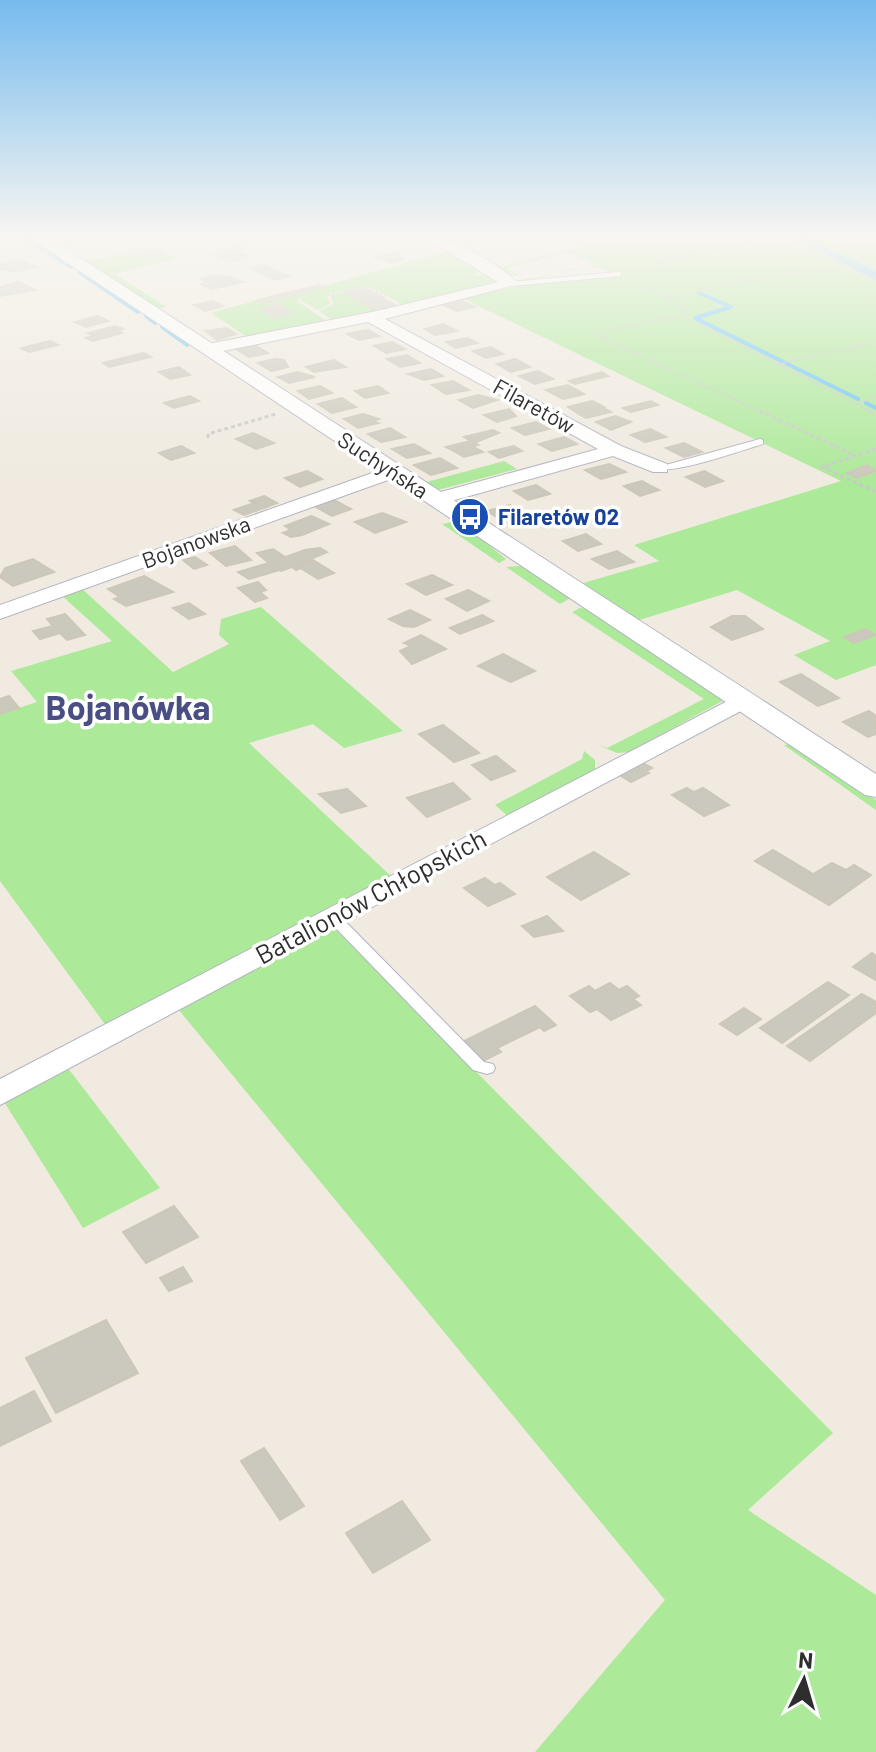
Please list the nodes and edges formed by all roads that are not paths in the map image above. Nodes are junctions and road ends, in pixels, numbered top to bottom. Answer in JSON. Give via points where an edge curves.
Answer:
{"nodes":[{"id":1,"x":162,"y":319,"type":"edge"},
{"id":2,"x":361,"y":319,"type":"edge"},
{"id":3,"x":373,"y":319,"type":"edge"},
{"id":4,"x":208,"y":349,"type":"junction"},
{"id":5,"x":760,"y":442,"type":"dead end"},
{"id":6,"x":614,"y":450,"type":"junction"},
{"id":7,"x":660,"y":468,"type":"joint"},
{"id":8,"x":392,"y":472,"type":"junction"},
{"id":9,"x":437,"y":499,"type":"junction"},
{"id":10,"x":0,"y":612,"type":"edge"},
{"id":11,"x":743,"y":700,"type":"junction"},
{"id":12,"x":876,"y":788,"type":"edge"},
{"id":13,"x":333,"y":917,"type":"junction"},
{"id":14,"x":487,"y":1068,"type":"dead end"},
{"id":15,"x":0,"y":1093,"type":"edge"}],
"edges":[{"from":1,"to":4,"type":"street","name":"Suchyńska"},
{"from":2,"to":4,"type":"street"},
{"from":3,"to":6,"type":"street","name":"Filaretów"},
{"from":4,"to":8,"type":"street","name":"Suchyńska"},
{"from":5,"to":7,"type":"lane"},
{"from":6,"to":7,"type":"street","name":"Filaretów"},
{"from":6,"to":9,"type":"street","name":"Filaretów"},
{"from":8,"to":9,"type":"street","name":"Suchyńska"},
{"from":8,"to":10,"type":"street","name":"Bojanowska"},
{"from":9,"to":11,"type":"street","name":"Suchyńska"},
{"from":11,"to":12,"type":"street","name":"Suchyńska"},
{"from":11,"to":13,"type":"street","name":"Batalionów Chłopskich"},
{"from":13,"to":14,"type":"lane","via":[[479,1066]]},
{"from":13,"to":15,"type":"street","name":"Batalionów Chłopskich"}]}
